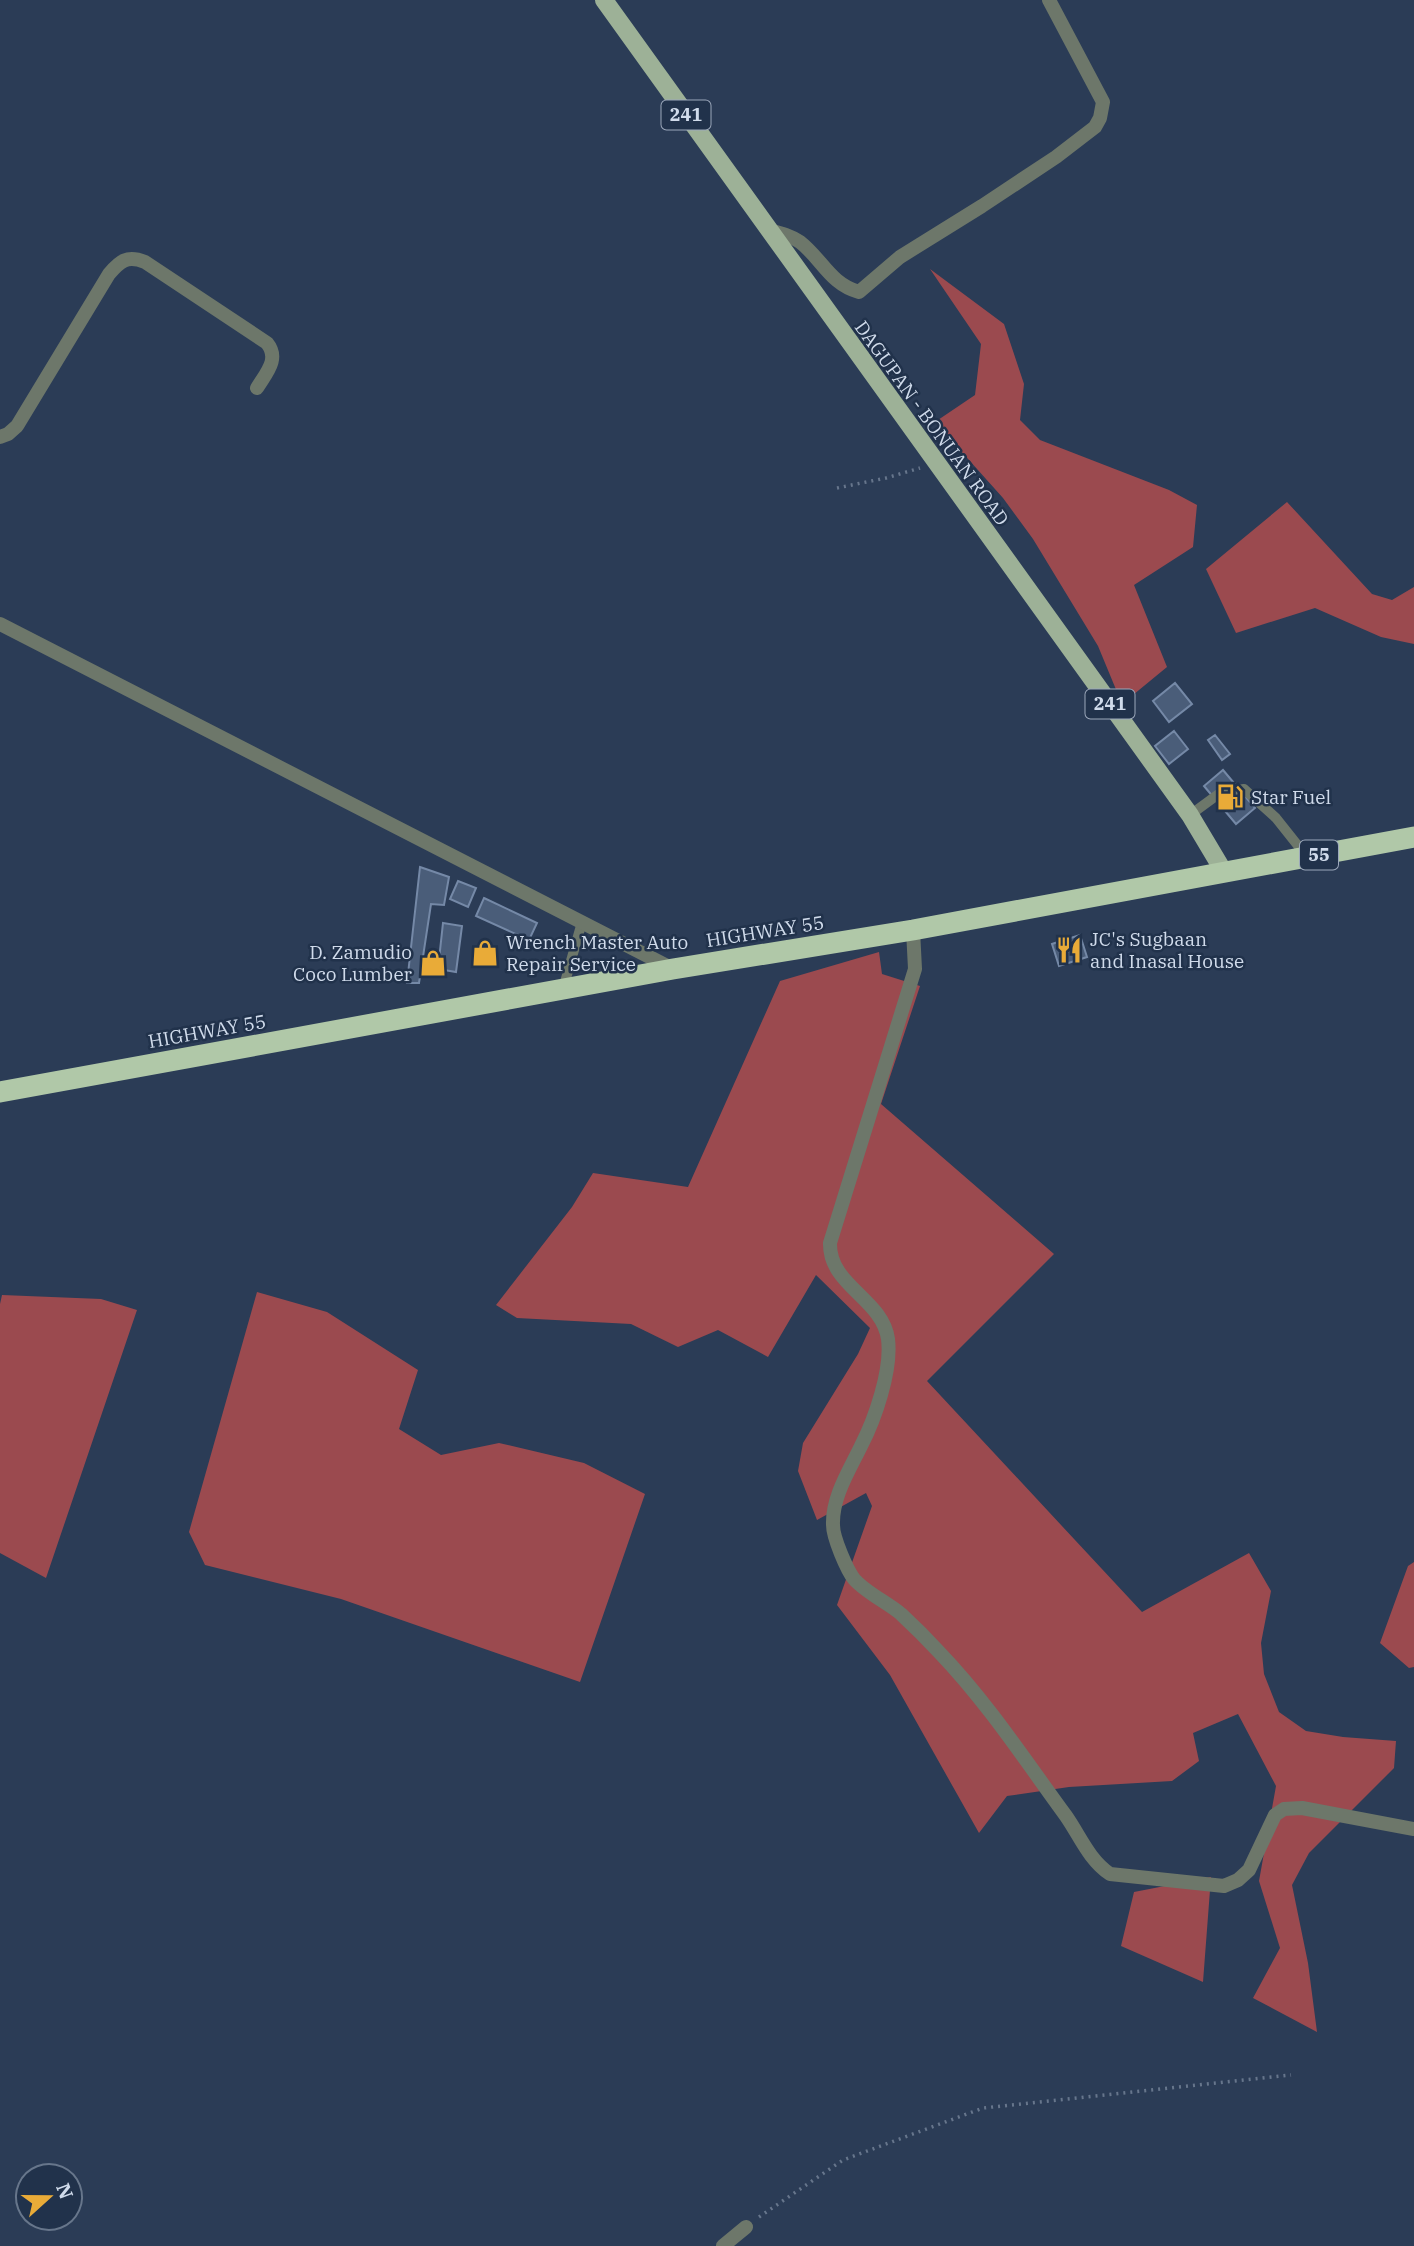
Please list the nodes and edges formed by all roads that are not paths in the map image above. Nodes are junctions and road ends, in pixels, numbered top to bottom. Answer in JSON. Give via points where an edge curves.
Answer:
{"nodes":[{"id":1,"x":604,"y":0,"type":"edge"},
{"id":2,"x":1049,"y":0,"type":"edge"},
{"id":3,"x":768,"y":230,"type":"junction"},
{"id":4,"x":257,"y":388,"type":"dead end"},
{"id":5,"x":0,"y":437,"type":"edge"},
{"id":6,"x":0,"y":624,"type":"edge"},
{"id":7,"x":1190,"y":815,"type":"junction"},
{"id":8,"x":1414,"y":837,"type":"edge"},
{"id":9,"x":1307,"y":858,"type":"junction"},
{"id":10,"x":1224,"y":872,"type":"junction"},
{"id":11,"x":582,"y":922,"type":"junction"},
{"id":12,"x":914,"y":940,"type":"junction"},
{"id":13,"x":673,"y":969,"type":"junction"},
{"id":14,"x":563,"y":989,"type":"junction"},
{"id":15,"x":0,"y":1092,"type":"edge"},
{"id":16,"x":1414,"y":1829,"type":"edge"},
{"id":17,"x":746,"y":2227,"type":"road end"},
{"id":18,"x":723,"y":2246,"type":"edge"}],
"edges":[{"from":1,"to":3,"type":"main road","name":"DAGUPAN - BONUAN ROAD","number":"241"},
{"from":2,"to":3,"type":"street","via":[[1103,102],[1095,127],[900,257],[859,292],[844,288],[803,244]]},
{"from":3,"to":7,"type":"main road","name":"DAGUPAN - BONUAN ROAD","number":"241"},
{"from":4,"to":5,"type":"street","via":[[274,359],[267,343],[145,262],[127,258],[109,274],[17,426]]},
{"from":6,"to":11,"type":"street"},
{"from":7,"to":9,"type":"lane","via":[[1220,793],[1244,789],[1276,818]]},
{"from":7,"to":10,"type":"main road","name":"DAGUPAN - BONUAN ROAD","number":"241"},
{"from":8,"to":9,"type":"highway","name":"HIGHWAY 55","number":"55"},
{"from":9,"to":10,"type":"highway","name":"HIGHWAY 55","number":"55"},
{"from":10,"to":12,"type":"highway","name":"HIGHWAY 55","number":"55"},
{"from":11,"to":13,"type":"street"},
{"from":11,"to":14,"type":"lane"},
{"from":12,"to":13,"type":"highway","name":"HIGHWAY 55","number":"55"},
{"from":12,"to":16,"type":"street","via":[[915,970],[830,1242],[835,1267],[878,1313],[888,1341],[882,1390],[834,1508],[832,1528],[854,1580],[902,1615],[993,1712],[1097,1865],[1110,1874],[1224,1886],[1249,1870],[1275,1815],[1284,1809],[1302,1808]]},
{"from":13,"to":14,"type":"highway","name":"HIGHWAY 55","number":"55"},
{"from":14,"to":15,"type":"highway","name":"HIGHWAY 55","number":"55"},
{"from":17,"to":18,"type":"street"}]}
